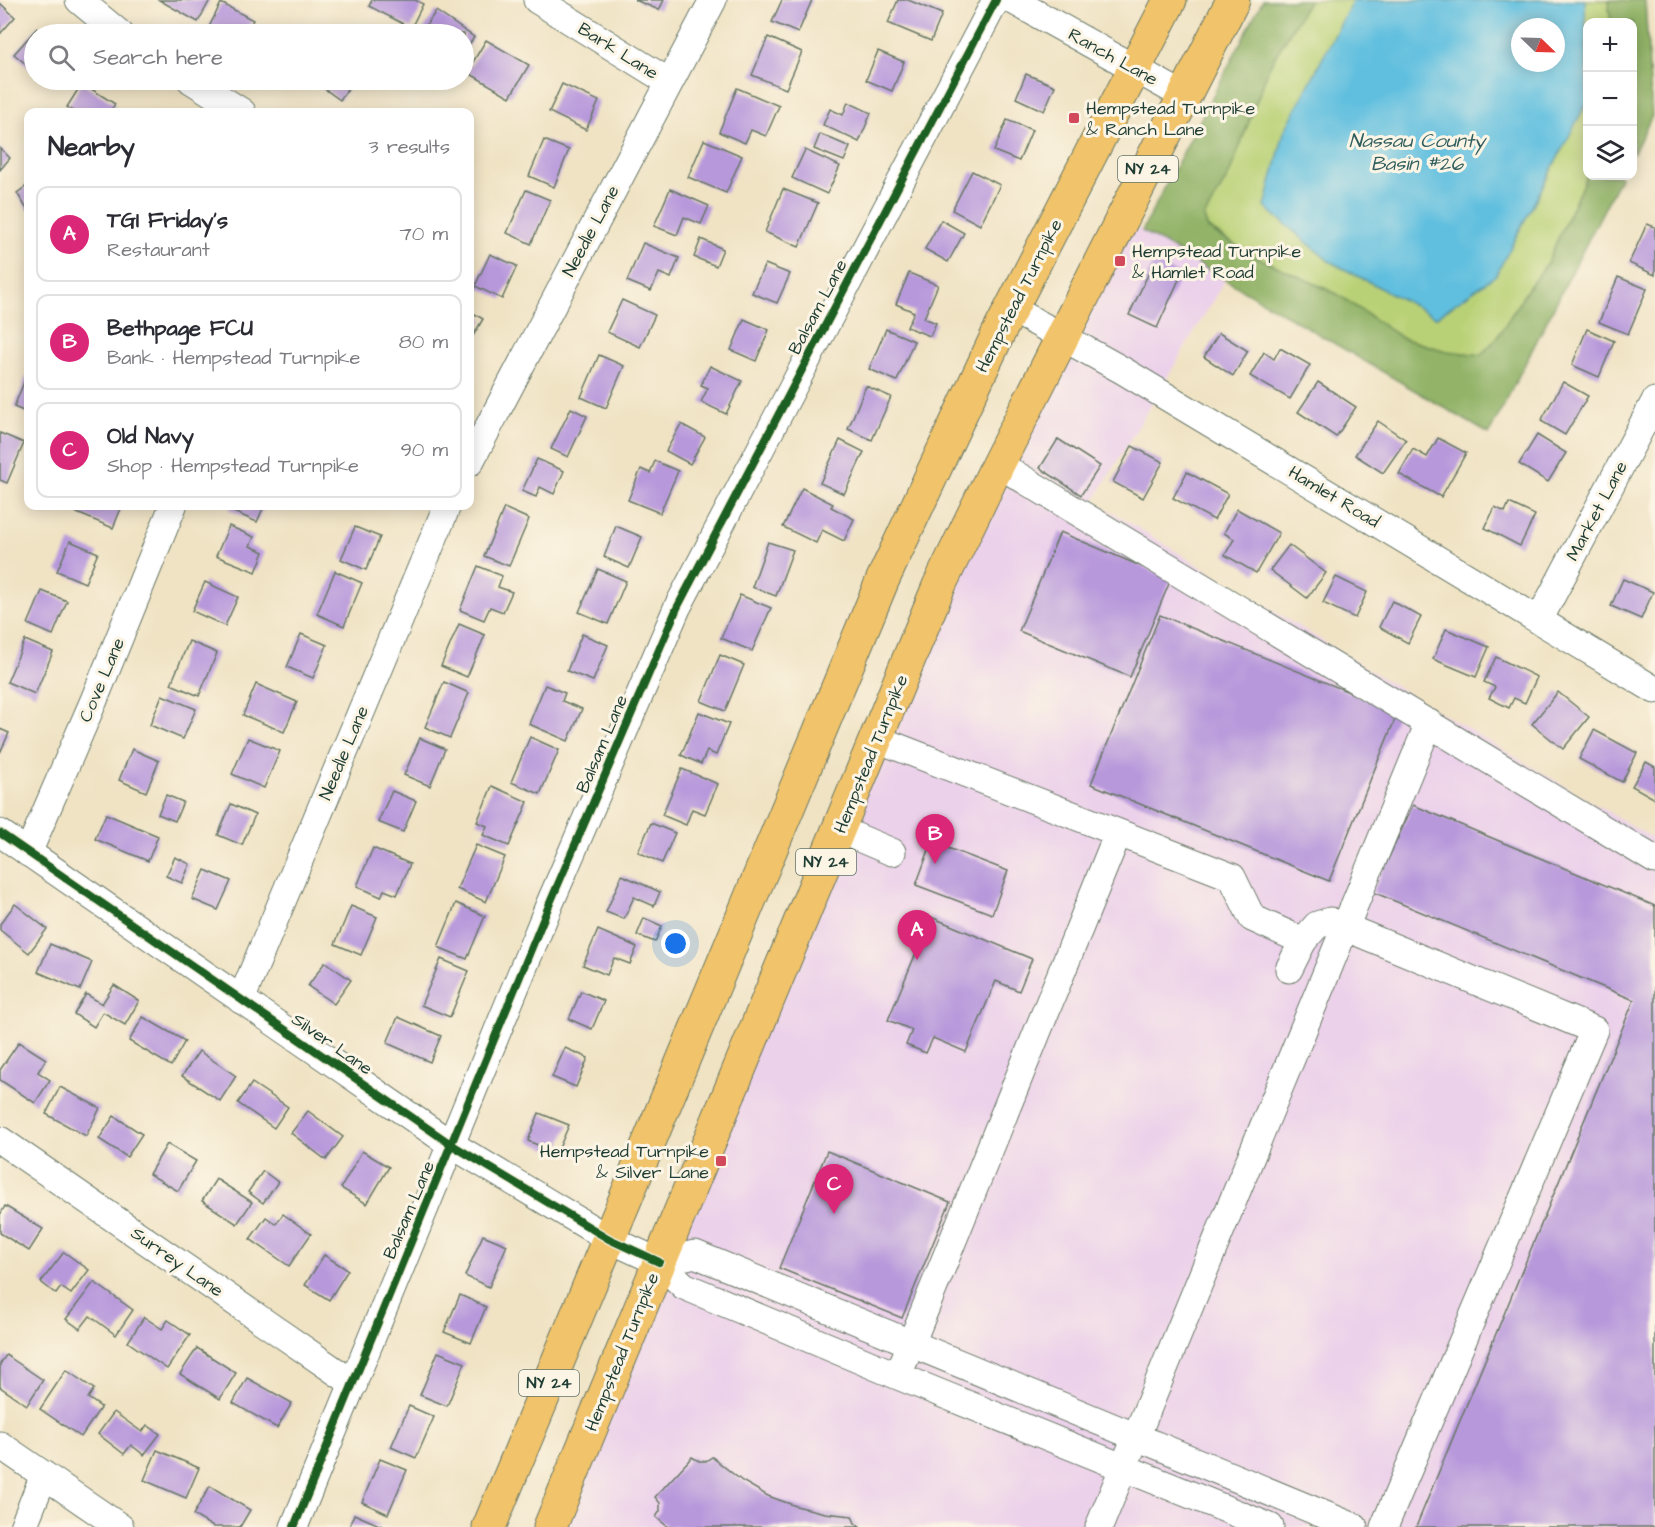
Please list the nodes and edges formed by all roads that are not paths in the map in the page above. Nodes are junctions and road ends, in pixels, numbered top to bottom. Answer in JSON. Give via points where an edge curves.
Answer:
{"nodes":[{"id":1,"x":79,"y":0,"type":"edge"},
{"id":2,"x":537,"y":0,"type":"edge"},
{"id":3,"x":712,"y":0,"type":"edge"},
{"id":4,"x":996,"y":0,"type":"edge"},
{"id":5,"x":1012,"y":0,"type":"edge"},
{"id":6,"x":1170,"y":0,"type":"edge"},
{"id":7,"x":1233,"y":0,"type":"edge"},
{"id":8,"x":108,"y":24,"type":"edge"},
{"id":9,"x":1134,"y":70,"type":"junction"},
{"id":10,"x":669,"y":82,"type":"junction"},
{"id":11,"x":207,"y":90,"type":"edge"},
{"id":12,"x":1184,"y":96,"type":"junction"},
{"id":13,"x":236,"y":108,"type":"edge"},
{"id":14,"x":1011,"y":309,"type":"junction"},
{"id":15,"x":1063,"y":337,"type":"junction"},
{"id":16,"x":1655,"y":401,"type":"edge"},
{"id":17,"x":474,"y":454,"type":"edge"},
{"id":18,"x":998,"y":464,"type":"junction"},
{"id":19,"x":171,"y":510,"type":"edge"},
{"id":20,"x":445,"y":510,"type":"edge"},
{"id":21,"x":1539,"y":620,"type":"junction"},
{"id":22,"x":1655,"y":690,"type":"edge"},
{"id":23,"x":1429,"y":723,"type":"junction"},
{"id":24,"x":877,"y":739,"type":"junction"},
{"id":25,"x":840,"y":830,"type":"junction"},
{"id":26,"x":1118,"y":833,"type":"junction"},
{"id":27,"x":0,"y":834,"type":"edge"},
{"id":28,"x":892,"y":852,"type":"dead end"},
{"id":29,"x":28,"y":853,"type":"junction"},
{"id":30,"x":1655,"y":860,"type":"edge"},
{"id":31,"x":1346,"y":927,"type":"junction"},
{"id":32,"x":1302,"y":941,"type":"junction"},
{"id":33,"x":1288,"y":969,"type":"dead end"},
{"id":34,"x":241,"y":1000,"type":"junction"},
{"id":35,"x":0,"y":1140,"type":"edge"},
{"id":36,"x":452,"y":1145,"type":"junction"},
{"id":37,"x":609,"y":1239,"type":"junction"},
{"id":38,"x":659,"y":1262,"type":"junction"},
{"id":39,"x":910,"y":1344,"type":"junction"},
{"id":40,"x":898,"y":1376,"type":"junction"},
{"id":41,"x":354,"y":1384,"type":"junction"},
{"id":42,"x":530,"y":1429,"type":"junction"},
{"id":43,"x":1137,"y":1437,"type":"junction"},
{"id":44,"x":0,"y":1445,"type":"edge"},
{"id":45,"x":1124,"y":1468,"type":"junction"},
{"id":46,"x":44,"y":1475,"type":"junction"},
{"id":47,"x":23,"y":1527,"type":"edge"},
{"id":48,"x":120,"y":1527,"type":"edge"},
{"id":49,"x":294,"y":1527,"type":"edge"},
{"id":50,"x":489,"y":1527,"type":"edge"},
{"id":51,"x":513,"y":1527,"type":"edge"},
{"id":52,"x":550,"y":1527,"type":"edge"},
{"id":53,"x":1100,"y":1527,"type":"edge"},
{"id":54,"x":1270,"y":1527,"type":"edge"},
{"id":55,"x":1354,"y":1527,"type":"edge"},
{"id":56,"x":1384,"y":1527,"type":"edge"}],
"edges":[{"from":1,"to":8,"type":"street"},
{"from":2,"to":10,"type":"street","name":"Bark Lane"},
{"from":3,"to":10,"type":"street","name":"Needle Lane"},
{"from":4,"to":36,"type":"street","name":"Balsam Lane","via":[[677,608],[550,903]]},
{"from":5,"to":9,"type":"street","name":"Ranch Lane"},
{"from":6,"to":9,"type":"main road","name":"Hempstead Turnpike","number":"NY 24"},
{"from":7,"to":12,"type":"main road","name":"Hempstead Turnpike","number":"NY 24"},
{"from":9,"to":12,"type":"street","name":"Ranch Lane"},
{"from":9,"to":14,"type":"main road","name":"Hempstead Turnpike","number":"NY 24"},
{"from":10,"to":17,"type":"street","name":"Needle Lane"},
{"from":11,"to":13,"type":"street"},
{"from":12,"to":15,"type":"main road","name":"Hempstead Turnpike","number":"NY 24"},
{"from":14,"to":15,"type":"street","name":"Hamlet Road"},
{"from":14,"to":37,"type":"main road","name":"Hempstead Turnpike","number":"NY 24","via":[[883,579]]},
{"from":15,"to":18,"type":"main road","name":"Hempstead Turnpike","number":"NY 24"},
{"from":15,"to":21,"type":"street","name":"Hamlet Road"},
{"from":16,"to":21,"type":"street","name":"Market Lane"},
{"from":18,"to":23,"type":"street"},
{"from":18,"to":24,"type":"main road","name":"Hempstead Turnpike","number":"NY 24","via":[[939,586]]},
{"from":19,"to":29,"type":"street","name":"Cove Lane"},
{"from":20,"to":34,"type":"street","name":"Needle Lane"},
{"from":21,"to":22,"type":"street","name":"Hamlet Road"},
{"from":23,"to":30,"type":"street"},
{"from":23,"to":31,"type":"street"},
{"from":24,"to":25,"type":"main road","name":"Hempstead Turnpike","number":"NY 24"},
{"from":24,"to":26,"type":"street"},
{"from":25,"to":28,"type":"street"},
{"from":25,"to":38,"type":"main road","name":"Hempstead Turnpike","number":"NY 24"},
{"from":26,"to":32,"type":"street","via":[[1232,877],[1252,918]]},
{"from":26,"to":39,"type":"street"},
{"from":27,"to":29,"type":"street","name":"Silver Lane"},
{"from":29,"to":34,"type":"street","name":"Silver Lane"},
{"from":31,"to":32,"type":"street","via":[[1324,922]]},
{"from":31,"to":43,"type":"street"},
{"from":31,"to":56,"type":"street","via":[[1593,1030]]},
{"from":32,"to":33,"type":"street"},
{"from":34,"to":36,"type":"street","name":"Silver Lane"},
{"from":35,"to":41,"type":"street","name":"Surrey Lane"},
{"from":36,"to":37,"type":"street","name":"Silver Lane"},
{"from":36,"to":41,"type":"street","name":"Balsam Lane"},
{"from":37,"to":38,"type":"street","name":"Silver Lane"},
{"from":37,"to":42,"type":"main road","name":"Hempstead Turnpike","number":"NY 24"},
{"from":38,"to":39,"type":"street","via":[[695,1254]]},
{"from":38,"to":40,"type":"street","name":"Silver Lane","via":[[684,1286]]},
{"from":38,"to":52,"type":"main road","name":"Hempstead Turnpike","number":"NY 24"},
{"from":39,"to":40,"type":"street"},
{"from":39,"to":43,"type":"street"},
{"from":40,"to":45,"type":"street","name":"Silver Lane"},
{"from":41,"to":49,"type":"street","name":"Balsam Lane"},
{"from":42,"to":50,"type":"main road","name":"Hempstead Turnpike","number":"NY 24"},
{"from":42,"to":51,"type":"main road"},
{"from":43,"to":45,"type":"street"},
{"from":43,"to":55,"type":"street"},
{"from":44,"to":46,"type":"street"},
{"from":45,"to":53,"type":"street"},
{"from":45,"to":54,"type":"street","name":"Silver Lane"},
{"from":46,"to":47,"type":"street"},
{"from":46,"to":48,"type":"street"}]}
